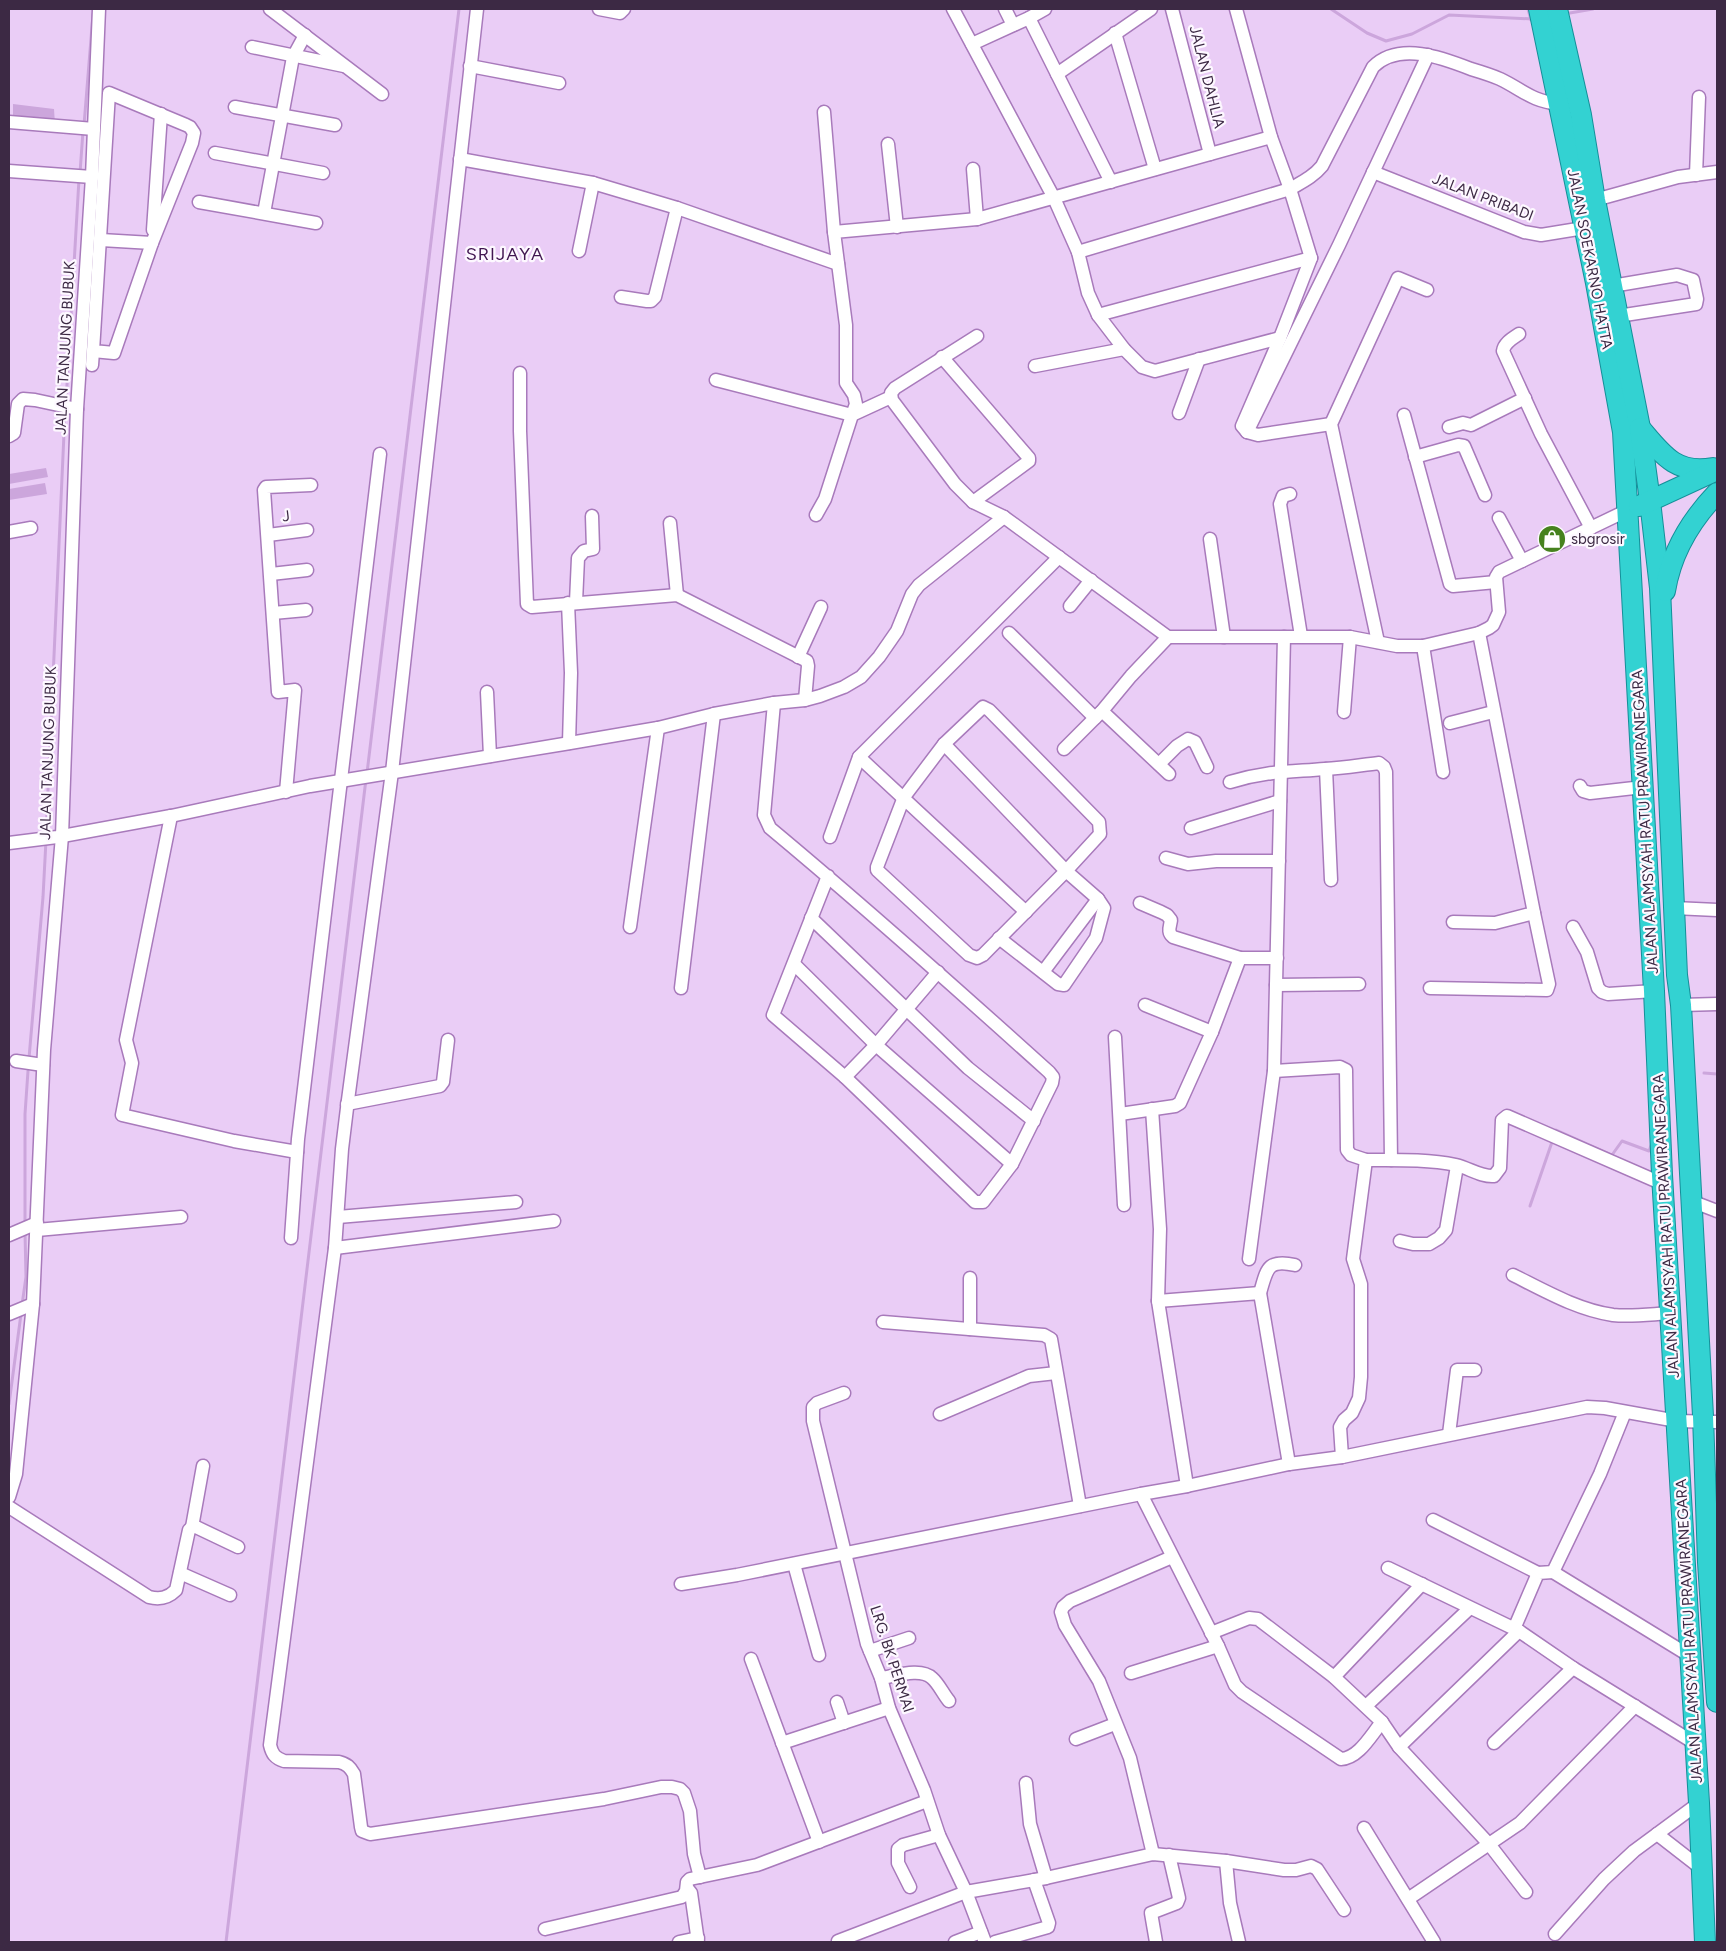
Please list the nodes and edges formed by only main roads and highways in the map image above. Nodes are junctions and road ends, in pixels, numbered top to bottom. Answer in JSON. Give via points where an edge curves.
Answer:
{"nodes":[{"id":1,"x":1546,"y":9,"type":"edge"},
{"id":2,"x":1554,"y":34,"type":"junction"},
{"id":3,"x":1640,"y":428,"type":"junction"},
{"id":4,"x":1717,"y":468,"type":"edge"},
{"id":5,"x":1717,"y":493,"type":"edge"},
{"id":6,"x":1650,"y":501,"type":"junction"},
{"id":7,"x":1628,"y":510,"type":"junction"},
{"id":8,"x":1661,"y":614,"type":"junction"},
{"id":9,"x":1637,"y":672,"type":"junction"},
{"id":10,"x":1710,"y":1422,"type":"edge"},
{"id":11,"x":1714,"y":1582,"type":"edge"},
{"id":12,"x":1717,"y":1702,"type":"edge"},
{"id":13,"x":1705,"y":1942,"type":"edge"}],
"edges":[{"from":1,"to":2,"type":"highway","name":"JALAN SOEKARNO HATTA"},
{"from":2,"to":3,"type":"highway","name":"JALAN SOEKARNO HATTA","via":[[1581,115]]},
{"from":2,"to":7,"type":"highway","name":"JALAN SOEKARNO HATTA","via":[[1559,104],[1623,432]]},
{"from":3,"to":4,"type":"highway","via":[[1661,453],[1679,466],[1690,470]]},
{"from":3,"to":6,"type":"highway","name":"JALAN SOEKARNO HATTA"},
{"from":4,"to":6,"type":"highway"},
{"from":5,"to":8,"type":"highway","via":[[1680,544],[1668,576]]},
{"from":6,"to":7,"type":"highway"},
{"from":6,"to":8,"type":"highway","name":"JALAN ALAMSYAH RATU PRAWIRANEGARA"},
{"from":6,"to":9,"type":"highway","via":[[1642,515],[1640,529],[1645,637]]},
{"from":7,"to":9,"type":"highway","name":"JALAN ALAMSYAH RATU PRAWIRANEGARA"},
{"from":8,"to":10,"type":"highway","name":"JALAN ALAMSYAH RATU PRAWIRANEGARA","via":[[1677,975],[1691,1201]]},
{"from":9,"to":13,"type":"highway","name":"JALAN ALAMSYAH RATU PRAWIRANEGARA"},
{"from":10,"to":11,"type":"highway","name":"JALAN ALAMSYAH RATU PRAWIRANEGARA"},
{"from":11,"to":12,"type":"highway","name":"JALAN ALAMSYAH RATU PRAWIRANEGARA"}]}
